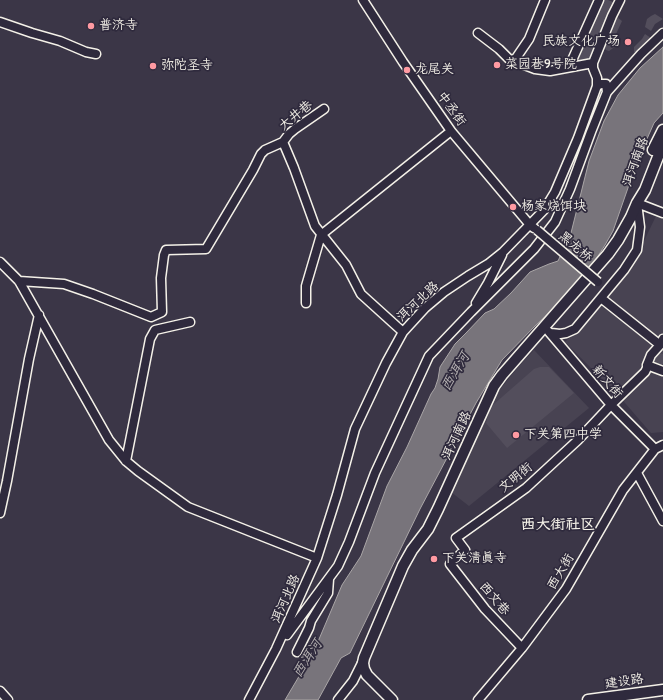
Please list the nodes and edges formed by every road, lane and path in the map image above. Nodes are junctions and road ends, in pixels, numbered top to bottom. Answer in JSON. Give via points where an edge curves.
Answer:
{"nodes":[{"id":1,"x":545,"y":0,"type":"edge"},
{"id":2,"x":599,"y":0,"type":"edge"},
{"id":3,"x":620,"y":0,"type":"edge"},
{"id":4,"x":366,"y":1,"type":"edge"},
{"id":5,"x":0,"y":22,"type":"edge"},
{"id":6,"x":478,"y":32,"type":"dead end"},
{"id":7,"x":663,"y":33,"type":"edge"},
{"id":8,"x":96,"y":54,"type":"dead end"},
{"id":9,"x":514,"y":62,"type":"junction"},
{"id":10,"x":593,"y":63,"type":"junction"},
{"id":11,"x":569,"y":67,"type":"junction"},
{"id":12,"x":597,"y":86,"type":"junction"},
{"id":13,"x":607,"y":92,"type":"junction"},
{"id":14,"x":324,"y":109,"type":"dead end"},
{"id":15,"x":663,"y":130,"type":"edge"},
{"id":16,"x":451,"y":131,"type":"junction"},
{"id":17,"x":283,"y":142,"type":"junction"},
{"id":18,"x":663,"y":144,"type":"edge"},
{"id":19,"x":637,"y":204,"type":"junction"},
{"id":20,"x":663,"y":213,"type":"edge"},
{"id":21,"x":534,"y":227,"type":"junction"},
{"id":22,"x":321,"y":235,"type":"junction"},
{"id":23,"x":503,"y":252,"type":"junction"},
{"id":24,"x":0,"y":262,"type":"edge"},
{"id":25,"x":19,"y":281,"type":"junction"},
{"id":26,"x":608,"y":290,"type":"junction"},
{"id":27,"x":601,"y":298,"type":"junction"},
{"id":28,"x":306,"y":303,"type":"dead end"},
{"id":29,"x":471,"y":312,"type":"junction"},
{"id":30,"x":39,"y":315,"type":"junction"},
{"id":31,"x":190,"y":322,"type":"dead end"},
{"id":32,"x":547,"y":330,"type":"junction"},
{"id":33,"x":403,"y":332,"type":"junction"},
{"id":34,"x":661,"y":342,"type":"edge"},
{"id":35,"x":647,"y":365,"type":"junction"},
{"id":36,"x":663,"y":370,"type":"edge"},
{"id":37,"x":611,"y":405,"type":"junction"},
{"id":38,"x":663,"y":444,"type":"edge"},
{"id":39,"x":655,"y":449,"type":"junction"},
{"id":40,"x":126,"y":461,"type":"junction"},
{"id":41,"x":637,"y":473,"type":"junction"},
{"id":42,"x":0,"y":513,"type":"edge"},
{"id":43,"x":663,"y":521,"type":"edge"},
{"id":44,"x":317,"y":558,"type":"junction"},
{"id":45,"x":450,"y":564,"type":"joint"},
{"id":46,"x":329,"y":579,"type":"junction"},
{"id":47,"x":522,"y":648,"type":"junction"},
{"id":48,"x":276,"y":649,"type":"junction"},
{"id":49,"x":297,"y":652,"type":"dead end"},
{"id":50,"x":364,"y":658,"type":"junction"},
{"id":51,"x":663,"y":690,"type":"edge"},
{"id":52,"x":0,"y":691,"type":"edge"},
{"id":53,"x":663,"y":695,"type":"edge"},
{"id":54,"x":8,"y":700,"type":"edge"},
{"id":55,"x":249,"y":700,"type":"edge"},
{"id":56,"x":338,"y":700,"type":"edge"},
{"id":57,"x":392,"y":700,"type":"edge"},
{"id":58,"x":478,"y":700,"type":"edge"},
{"id":59,"x":588,"y":700,"type":"edge"},
{"id":60,"x":626,"y":700,"type":"edge"}],
"edges":[{"from":1,"to":9,"type":"street","via":[[529,39]]},
{"from":2,"to":11,"type":"street"},
{"from":3,"to":10,"type":"street"},
{"from":4,"to":16,"type":"street","name":"中丞街","via":[[403,62]]},
{"from":5,"to":8,"type":"street"},
{"from":6,"to":9,"type":"street"},
{"from":7,"to":13,"type":"street"},
{"from":9,"to":11,"type":"street","via":[[550,71]]},
{"from":10,"to":11,"type":"street"},
{"from":10,"to":12,"type":"street"},
{"from":12,"to":13,"type":"street","via":[[606,84]]},
{"from":12,"to":21,"type":"street","name":"洱河北路","via":[[555,192]]},
{"from":13,"to":29,"type":"street","via":[[555,222],[534,249]]},
{"from":14,"to":17,"type":"street","name":"大井巷","via":[[295,129]]},
{"from":15,"to":19,"type":"main road","name":"洱河南路","via":[[639,188]]},
{"from":16,"to":21,"type":"street","name":"中丞街"},
{"from":16,"to":22,"type":"street"},
{"from":17,"to":22,"type":"street","via":[[315,226]]},
{"from":17,"to":25,"type":"street","via":[[261,154],[206,249],[166,250],[161,278],[162,312],[151,317],[64,284]]},
{"from":18,"to":19,"type":"main road","name":"洱河南路"},
{"from":19,"to":20,"type":"street"},
{"from":19,"to":26,"type":"street","via":[[640,227],[637,250]]},
{"from":19,"to":32,"type":"main road","name":"洱河南路","via":[[612,248]]},
{"from":21,"to":23,"type":"street","name":"洱河北路"},
{"from":21,"to":26,"type":"street","name":"黑龙桥","bridge":true},
{"from":22,"to":28,"type":"street","via":[[306,286]]},
{"from":22,"to":33,"type":"street","via":[[346,265],[361,294]]},
{"from":23,"to":29,"type":"street"},
{"from":23,"to":33,"type":"street","name":"洱河北路","via":[[444,292]]},
{"from":24,"to":25,"type":"street"},
{"from":25,"to":30,"type":"street"},
{"from":26,"to":27,"type":"street"},
{"from":27,"to":32,"type":"street","via":[[575,329],[560,334]]},
{"from":27,"to":34,"type":"street"},
{"from":29,"to":46,"type":"street","via":[[429,356],[375,474],[349,542]]},
{"from":30,"to":40,"type":"street","via":[[110,440]]},
{"from":30,"to":42,"type":"street"},
{"from":31,"to":40,"type":"street","via":[[155,330],[150,339]]},
{"from":32,"to":37,"type":"street","name":"新文街"},
{"from":32,"to":50,"type":"main road","name":"洱河南路","via":[[494,386],[428,528],[403,566]]},
{"from":33,"to":44,"type":"street","name":"洱河北路","via":[[355,429]]},
{"from":34,"to":35,"type":"street"},
{"from":35,"to":36,"type":"street"},
{"from":35,"to":37,"type":"street","via":[[645,372]]},
{"from":37,"to":39,"type":"street","name":"新文街"},
{"from":37,"to":45,"type":"street","name":"文明街","via":[[526,488],[456,538],[465,550]]},
{"from":38,"to":39,"type":"street"},
{"from":39,"to":41,"type":"street","name":"西大街"},
{"from":40,"to":44,"type":"street","via":[[188,507]]},
{"from":41,"to":43,"type":"street"},
{"from":41,"to":47,"type":"street","name":"西大街","via":[[623,490],[566,589]]},
{"from":44,"to":48,"type":"street","name":"洱河北路"},
{"from":45,"to":47,"type":"street","name":"西文巷","via":[[485,609]]},
{"from":46,"to":48,"type":"street"},
{"from":46,"to":49,"type":"street","via":[[328,593],[311,621]]},
{"from":47,"to":58,"type":"street","name":"西大街"},
{"from":48,"to":55,"type":"street","name":"洱河北路"},
{"from":50,"to":56,"type":"street","via":[[353,681]]},
{"from":50,"to":57,"type":"main road","via":[[367,675]]},
{"from":51,"to":59,"type":"main road","name":"建设路"},
{"from":52,"to":54,"type":"street"},
{"from":53,"to":60,"type":"main road","name":"建设路"}]}
